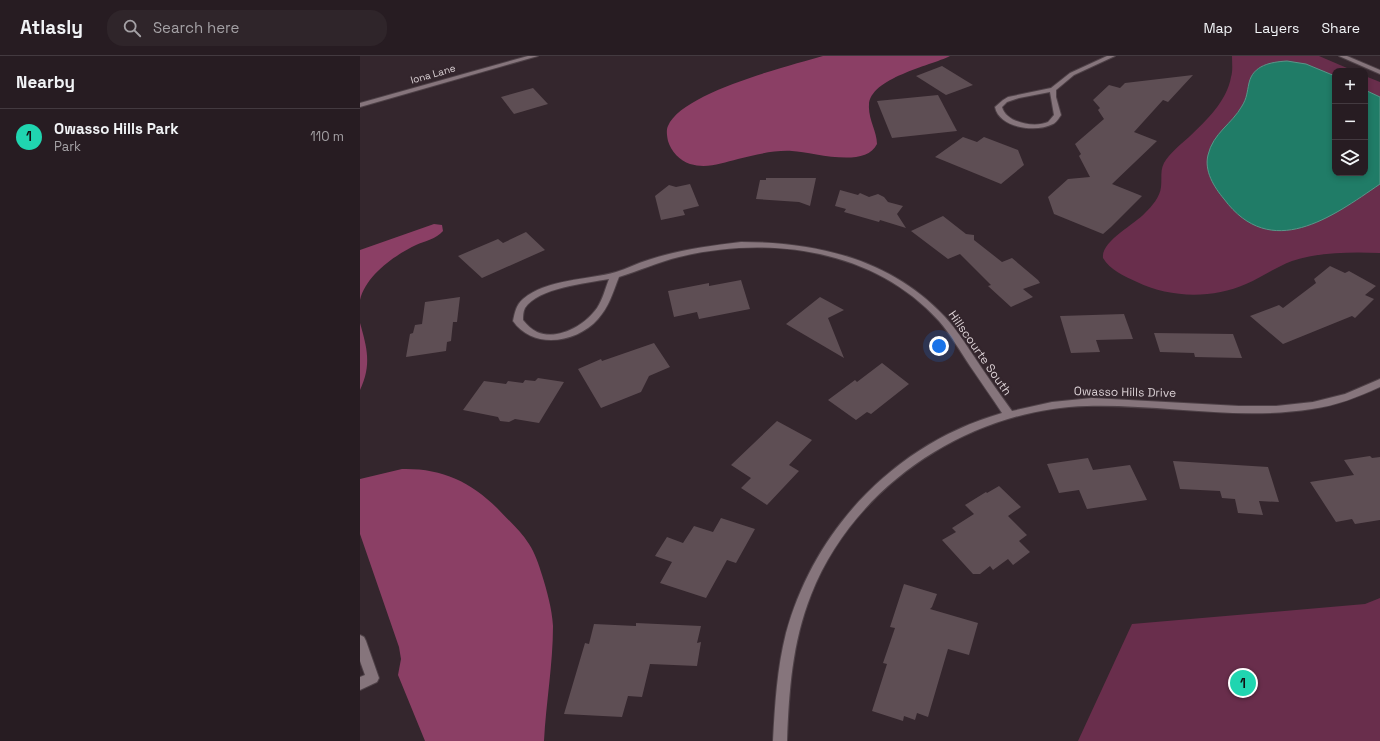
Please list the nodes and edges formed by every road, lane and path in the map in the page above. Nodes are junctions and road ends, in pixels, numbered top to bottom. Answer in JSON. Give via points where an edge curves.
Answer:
{"nodes":[{"id":1,"x":535,"y":56,"type":"edge"},
{"id":2,"x":1112,"y":56,"type":"edge"},
{"id":3,"x":1342,"y":56,"type":"edge"},
{"id":4,"x":1380,"y":72,"type":"edge"},
{"id":5,"x":1053,"y":89,"type":"junction"},
{"id":6,"x":360,"y":105,"type":"edge"},
{"id":7,"x":615,"y":276,"type":"junction"},
{"id":8,"x":1380,"y":383,"type":"edge"},
{"id":9,"x":1009,"y":414,"type":"junction"},
{"id":10,"x":360,"y":641,"type":"edge"},
{"id":11,"x":366,"y":681,"type":"edge"},
{"id":12,"x":780,"y":741,"type":"edge"}],
"edges":[{"from":1,"to":6,"type":"street","name":"Iona Lane"},
{"from":2,"to":5,"type":"street","via":[[1072,74]]},
{"from":3,"to":4,"type":"street"},
{"from":5,"to":5,"type":"street","via":[[1010,98],[1002,103],[999,111],[1006,119],[1021,125],[1037,126],[1050,123],[1058,115]]},
{"from":7,"to":7,"type":"street","name":"Hillscourte South","via":[[547,290],[520,308],[518,321],[528,330],[544,336],[562,336],[579,329],[601,310]]},
{"from":7,"to":9,"type":"street","name":"Hillscourte South","via":[[676,254],[744,245],[807,249],[868,266],[895,280],[941,317]]},
{"from":8,"to":9,"type":"street","name":"Owasso Hills Drive","via":[[1346,397],[1310,406],[1270,410],[1089,402],[1045,406]]},
{"from":9,"to":12,"type":"street","name":"Owasso Hills Drive","via":[[959,433],[895,472],[864,500],[834,538],[810,583],[792,635],[782,686]]},
{"from":10,"to":11,"type":"street"}]}
